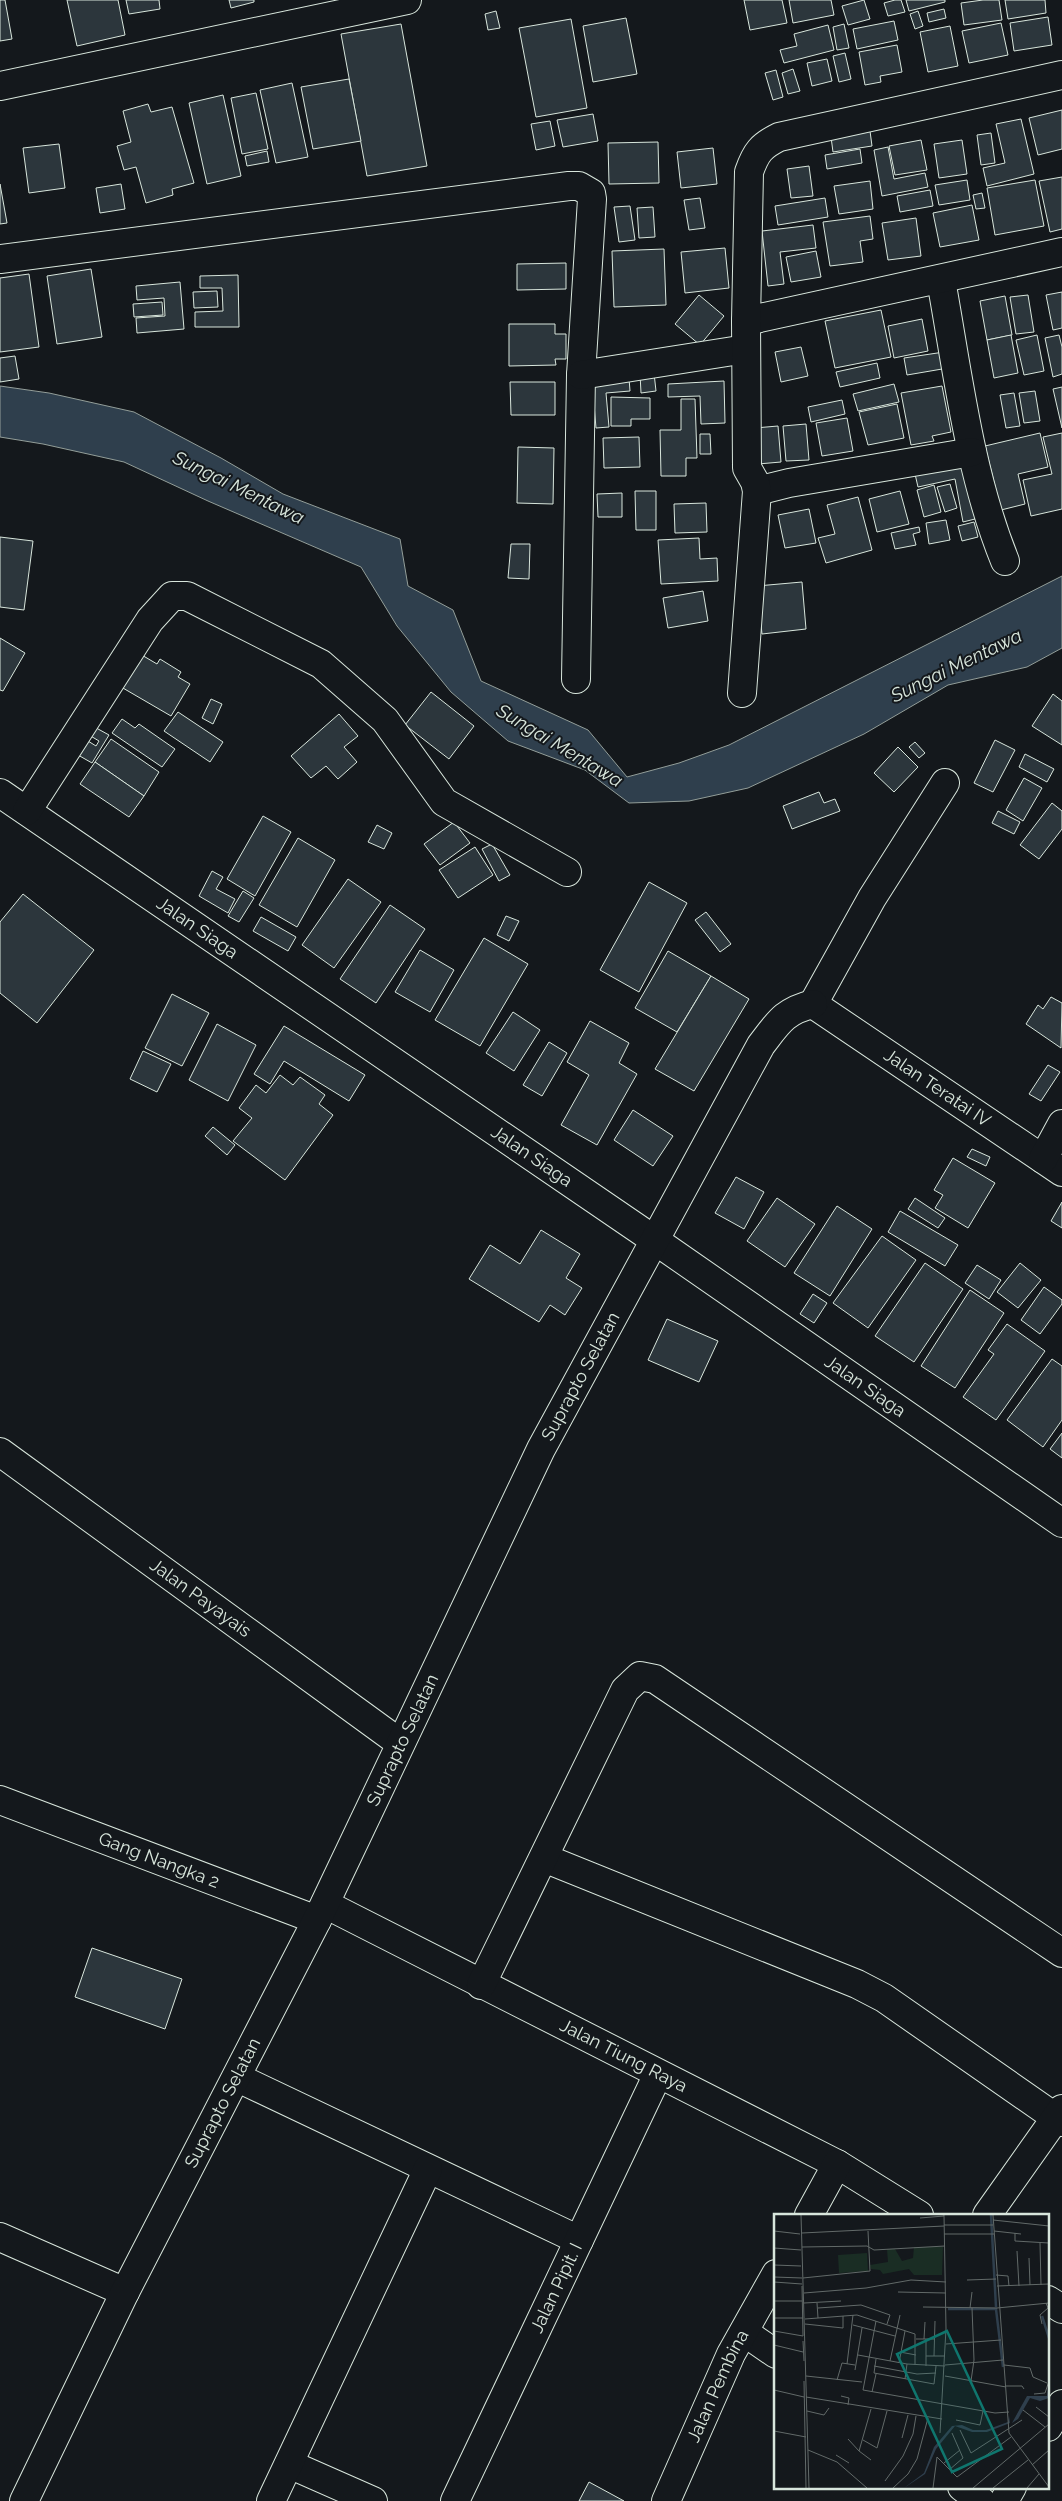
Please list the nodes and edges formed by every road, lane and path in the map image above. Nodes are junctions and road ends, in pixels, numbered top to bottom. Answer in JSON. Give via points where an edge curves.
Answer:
{"nodes":[{"id":1,"x":407,"y":0,"type":"edge"},
{"id":2,"x":1062,"y":75,"type":"edge"},
{"id":3,"x":0,"y":86,"type":"edge"},
{"id":4,"x":1062,"y":252,"type":"edge"},
{"id":5,"x":0,"y":260,"type":"edge"},
{"id":6,"x":941,"y":280,"type":"junction"},
{"id":7,"x":746,"y":321,"type":"junction"},
{"id":8,"x":746,"y":349,"type":"junction"},
{"id":9,"x":580,"y":374,"type":"junction"},
{"id":10,"x":972,"y":452,"type":"junction"},
{"id":11,"x":757,"y":491,"type":"junction"},
{"id":12,"x":1005,"y":561,"type":"dead end"},
{"id":13,"x":576,"y":679,"type":"dead end"},
{"id":14,"x":742,"y":693,"type":"dead end"},
{"id":15,"x":945,"y":783,"type":"dead end"},
{"id":16,"x":0,"y":793,"type":"edge"},
{"id":17,"x":26,"y":811,"type":"junction"},
{"id":18,"x":568,"y":872,"type":"dead end"},
{"id":19,"x":813,"y":1004,"type":"junction"},
{"id":20,"x":1062,"y":1124,"type":"edge"},
{"id":21,"x":1052,"y":1166,"type":"edge"},
{"id":22,"x":653,"y":1239,"type":"junction"},
{"id":23,"x":0,"y":1452,"type":"edge"},
{"id":24,"x":1062,"y":1522,"type":"edge"},
{"id":25,"x":400,"y":1743,"type":"junction"},
{"id":26,"x":0,"y":1800,"type":"edge"},
{"id":27,"x":544,"y":1858,"type":"junction"},
{"id":28,"x":321,"y":1912,"type":"junction"},
{"id":29,"x":1062,"y":1954,"type":"edge"},
{"id":30,"x":481,"y":1985,"type":"junction"},
{"id":31,"x":658,"y":2074,"type":"junction"},
{"id":32,"x":238,"y":2078,"type":"junction"},
{"id":33,"x":1060,"y":2116,"type":"edge"},
{"id":34,"x":837,"y":2164,"type":"junction"},
{"id":35,"x":428,"y":2169,"type":"junction"},
{"id":36,"x":810,"y":2214,"type":"edge"},
{"id":37,"x":917,"y":2214,"type":"edge"},
{"id":38,"x":988,"y":2214,"type":"edge"},
{"id":39,"x":0,"y":2237,"type":"edge"},
{"id":40,"x":579,"y":2240,"type":"junction"},
{"id":41,"x":774,"y":2278,"type":"edge"},
{"id":42,"x":126,"y":2292,"type":"junction"},
{"id":43,"x":1050,"y":2301,"type":"edge"},
{"id":44,"x":1062,"y":2309,"type":"edge"},
{"id":45,"x":744,"y":2332,"type":"junction"},
{"id":46,"x":774,"y":2353,"type":"edge"},
{"id":47,"x":1062,"y":2404,"type":"edge"},
{"id":48,"x":1050,"y":2424,"type":"edge"},
{"id":49,"x":289,"y":2464,"type":"junction"},
{"id":50,"x":963,"y":2488,"type":"edge"},
{"id":51,"x":1011,"y":2488,"type":"edge"},
{"id":52,"x":24,"y":2501,"type":"edge"},
{"id":53,"x":271,"y":2501,"type":"edge"},
{"id":54,"x":373,"y":2501,"type":"edge"},
{"id":55,"x":455,"y":2501,"type":"edge"},
{"id":56,"x":666,"y":2501,"type":"edge"},
{"id":57,"x":981,"y":2501,"type":"edge"},
{"id":58,"x":1004,"y":2501,"type":"edge"}],
"edges":[{"from":1,"to":3,"type":"street"},
{"from":2,"to":7,"type":"street","via":[[779,137],[762,146],[749,172]]},
{"from":4,"to":6,"type":"street"},
{"from":5,"to":9,"type":"street","via":[[579,186],[591,193],[592,199]]},
{"from":6,"to":7,"type":"street"},
{"from":6,"to":10,"type":"street"},
{"from":7,"to":8,"type":"street"},
{"from":8,"to":9,"type":"street"},
{"from":8,"to":11,"type":"street","via":[[747,468]]},
{"from":9,"to":13,"type":"street"},
{"from":10,"to":11,"type":"street","via":[[789,482]]},
{"from":10,"to":12,"type":"street"},
{"from":11,"to":14,"type":"street"},
{"from":15,"to":19,"type":"street","via":[[872,898]]},
{"from":16,"to":17,"type":"street","name":"Jalan Siaga"},
{"from":17,"to":18,"type":"street","via":[[150,620],[172,596],[187,596],[321,664],[385,720],[444,802]]},
{"from":17,"to":22,"type":"street","name":"Jalan Siaga"},
{"from":19,"to":21,"type":"street","name":"Jalan Teratai IV"},
{"from":19,"to":22,"type":"street","name":"Suprapto Selatan","via":[[782,1017],[761,1046]]},
{"from":20,"to":21,"type":"street"},
{"from":22,"to":24,"type":"street","name":"Jalan Siaga"},
{"from":22,"to":25,"type":"street","name":"Suprapto Selatan","via":[[541,1449]]},
{"from":23,"to":25,"type":"street","name":"Jalan Payayais"},
{"from":25,"to":28,"type":"street","name":"Suprapto Selatan"},
{"from":26,"to":28,"type":"street","name":"Gang Nangka 2"},
{"from":27,"to":29,"type":"street","via":[[625,1690],[640,1676],[655,1679]]},
{"from":27,"to":30,"type":"street"},
{"from":27,"to":33,"type":"street","via":[[857,1984],[884,1998]]},
{"from":28,"to":30,"type":"street","name":"Jalan Tiung Raya"},
{"from":28,"to":32,"type":"street","name":"Suprapto Selatan"},
{"from":30,"to":31,"type":"street","name":"Jalan Tiung Raya"},
{"from":31,"to":34,"type":"street","name":"Jalan Tiung Raya"},
{"from":31,"to":40,"type":"street","name":"Jalan Pipit. I"},
{"from":32,"to":35,"type":"street"},
{"from":32,"to":42,"type":"street","name":"Suprapto Selatan"},
{"from":33,"to":38,"type":"street"},
{"from":34,"to":36,"type":"street"},
{"from":34,"to":37,"type":"street","name":"Jalan Tiung Raya"},
{"from":35,"to":40,"type":"street"},
{"from":35,"to":49,"type":"street"},
{"from":39,"to":42,"type":"street"},
{"from":40,"to":55,"type":"street","name":"Jalan Pipit. I"},
{"from":41,"to":45,"type":"street","name":"Jalan Pembina"},
{"from":42,"to":52,"type":"street","name":"Suprapto Selatan"},
{"from":43,"to":44,"type":"street"},
{"from":45,"to":46,"type":"street"},
{"from":45,"to":56,"type":"street","name":"Jalan Pembina","via":[[731,2354]]},
{"from":47,"to":48,"type":"street"},
{"from":49,"to":53,"type":"street"},
{"from":49,"to":54,"type":"street"},
{"from":50,"to":57,"type":"street"},
{"from":51,"to":58,"type":"street"}]}
